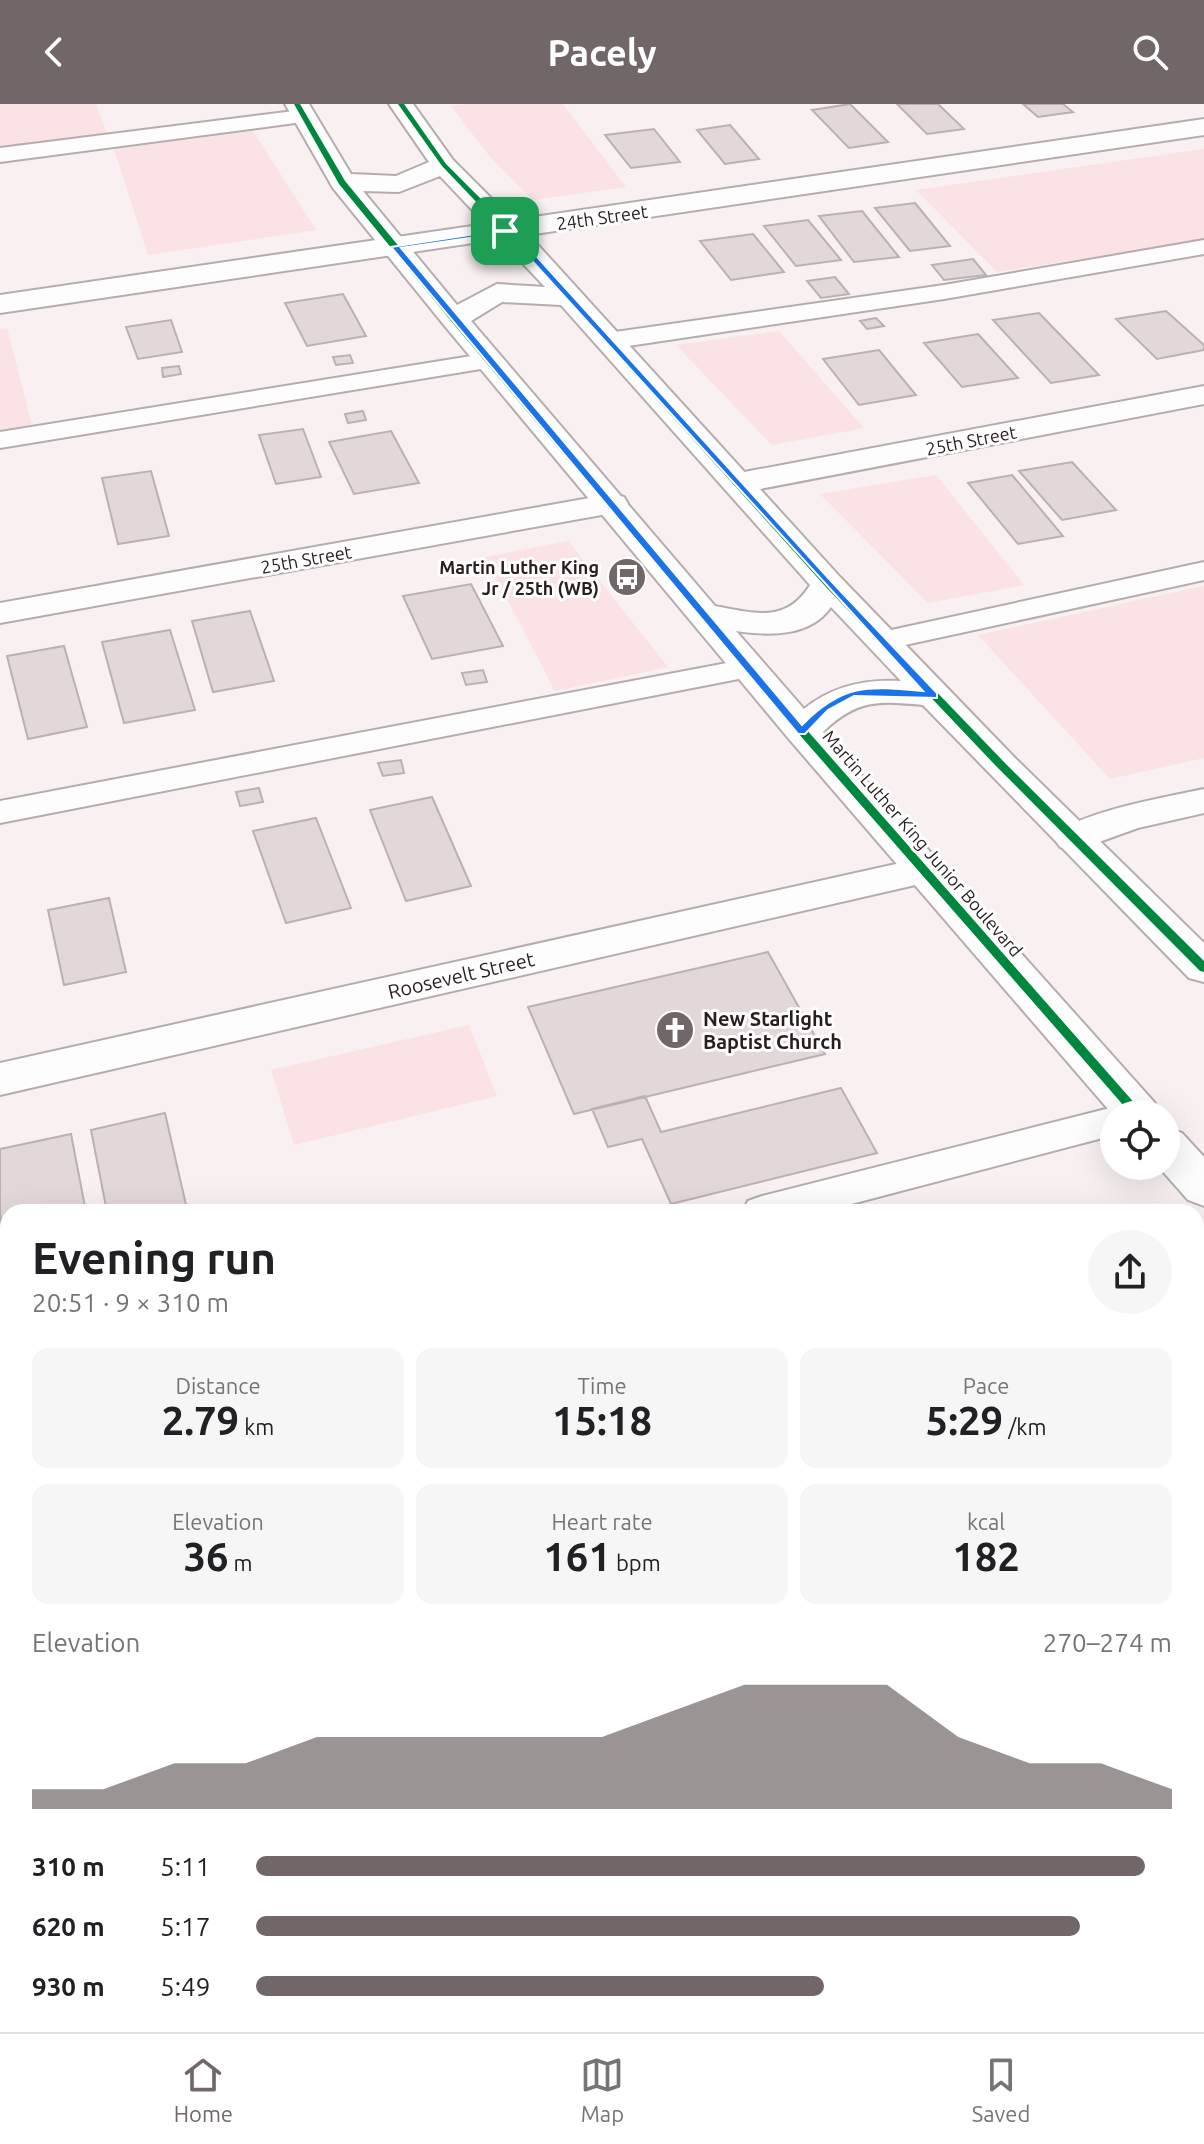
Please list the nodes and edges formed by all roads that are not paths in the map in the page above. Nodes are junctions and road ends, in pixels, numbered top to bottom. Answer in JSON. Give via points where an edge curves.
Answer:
{"nodes":[{"id":1,"x":401,"y":104,"type":"edge"},
{"id":2,"x":300,"y":110,"type":"edge"},
{"id":3,"x":1204,"y":127,"type":"edge"},
{"id":4,"x":0,"y":155,"type":"edge"},
{"id":5,"x":444,"y":165,"type":"junction"},
{"id":6,"x":342,"y":182,"type":"junction"},
{"id":7,"x":505,"y":231,"type":"junction"},
{"id":8,"x":395,"y":247,"type":"junction"},
{"id":9,"x":1204,"y":247,"type":"edge"},
{"id":10,"x":568,"y":297,"type":"junction"},
{"id":11,"x":0,"y":304,"type":"edge"},
{"id":12,"x":454,"y":319,"type":"junction"},
{"id":13,"x":608,"y":341,"type":"junction"},
{"id":14,"x":490,"y":361,"type":"junction"},
{"id":15,"x":1204,"y":395,"type":"edge"},
{"id":16,"x":0,"y":440,"type":"edge"},
{"id":17,"x":739,"y":483,"type":"junction"},
{"id":18,"x":612,"y":504,"type":"junction"},
{"id":19,"x":1204,"y":571,"type":"edge"},
{"id":20,"x":828,"y":584,"type":"junction"},
{"id":21,"x":0,"y":613,"type":"edge"},
{"id":22,"x":704,"y":615,"type":"junction"},
{"id":23,"x":882,"y":641,"type":"junction"},
{"id":24,"x":748,"y":668,"type":"junction"},
{"id":25,"x":933,"y":695,"type":"junction"},
{"id":26,"x":802,"y":731,"type":"junction"},
{"id":27,"x":1204,"y":801,"type":"edge"},
{"id":28,"x":0,"y":812,"type":"edge"},
{"id":29,"x":1074,"y":838,"type":"junction"},
{"id":30,"x":923,"y":871,"type":"junction"},
{"id":31,"x":1204,"y":968,"type":"edge"},
{"id":32,"x":0,"y":1079,"type":"edge"},
{"id":33,"x":1126,"y":1100,"type":"edge"},
{"id":34,"x":1100,"y":1125,"type":"edge"},
{"id":35,"x":1180,"y":1161,"type":"edge"},
{"id":36,"x":1204,"y":1188,"type":"edge"},
{"id":37,"x":793,"y":1204,"type":"edge"}],
"edges":[{"from":1,"to":5,"type":"main road"},
{"from":2,"to":4,"type":"lane"},
{"from":2,"to":6,"type":"main road","name":"Martin Luther King Junior Boulevard"},
{"from":3,"to":7,"type":"main road","name":"24th Street"},
{"from":5,"to":6,"type":"main road","via":[[399,184]]},
{"from":5,"to":7,"type":"main road"},
{"from":6,"to":8,"type":"main road","name":"Martin Luther King Junior Boulevard"},
{"from":7,"to":8,"type":"main road","name":"24th Street"},
{"from":7,"to":10,"type":"main road"},
{"from":8,"to":11,"type":"main road","name":"24th Street"},
{"from":8,"to":12,"type":"main road","name":"Martin Luther King Junior Boulevard"},
{"from":9,"to":13,"type":"lane"},
{"from":10,"to":12,"type":"main road","via":[[497,293]]},
{"from":10,"to":13,"type":"main road"},
{"from":12,"to":14,"type":"main road","name":"Martin Luther King Junior Boulevard"},
{"from":13,"to":17,"type":"main road"},
{"from":14,"to":16,"type":"lane"},
{"from":14,"to":18,"type":"main road","name":"Martin Luther King Junior Boulevard"},
{"from":15,"to":17,"type":"main road","name":"25th Street"},
{"from":17,"to":20,"type":"main road"},
{"from":18,"to":21,"type":"main road","name":"25th Street"},
{"from":18,"to":22,"type":"main road","name":"Martin Luther King Junior Boulevard"},
{"from":19,"to":23,"type":"lane"},
{"from":20,"to":22,"type":"main road","via":[[811,610],[793,621]]},
{"from":20,"to":23,"type":"main road"},
{"from":22,"to":24,"type":"main road","name":"Martin Luther King Junior Boulevard"},
{"from":23,"to":25,"type":"main road"},
{"from":24,"to":26,"type":"main road","name":"Martin Luther King Junior Boulevard"},
{"from":24,"to":28,"type":"lane"},
{"from":25,"to":26,"type":"main road","via":[[852,693],[824,708]]},
{"from":25,"to":29,"type":"main road"},
{"from":26,"to":30,"type":"main road","name":"Martin Luther King Junior Boulevard"},
{"from":27,"to":29,"type":"main road","via":[[1128,818]]},
{"from":29,"to":31,"type":"main road"},
{"from":30,"to":32,"type":"main road","name":"Roosevelt Street"},
{"from":30,"to":33,"type":"main road","name":"Martin Luther King Junior Boulevard"},
{"from":34,"to":37,"type":"lane"},
{"from":35,"to":36,"type":"main road"}]}
